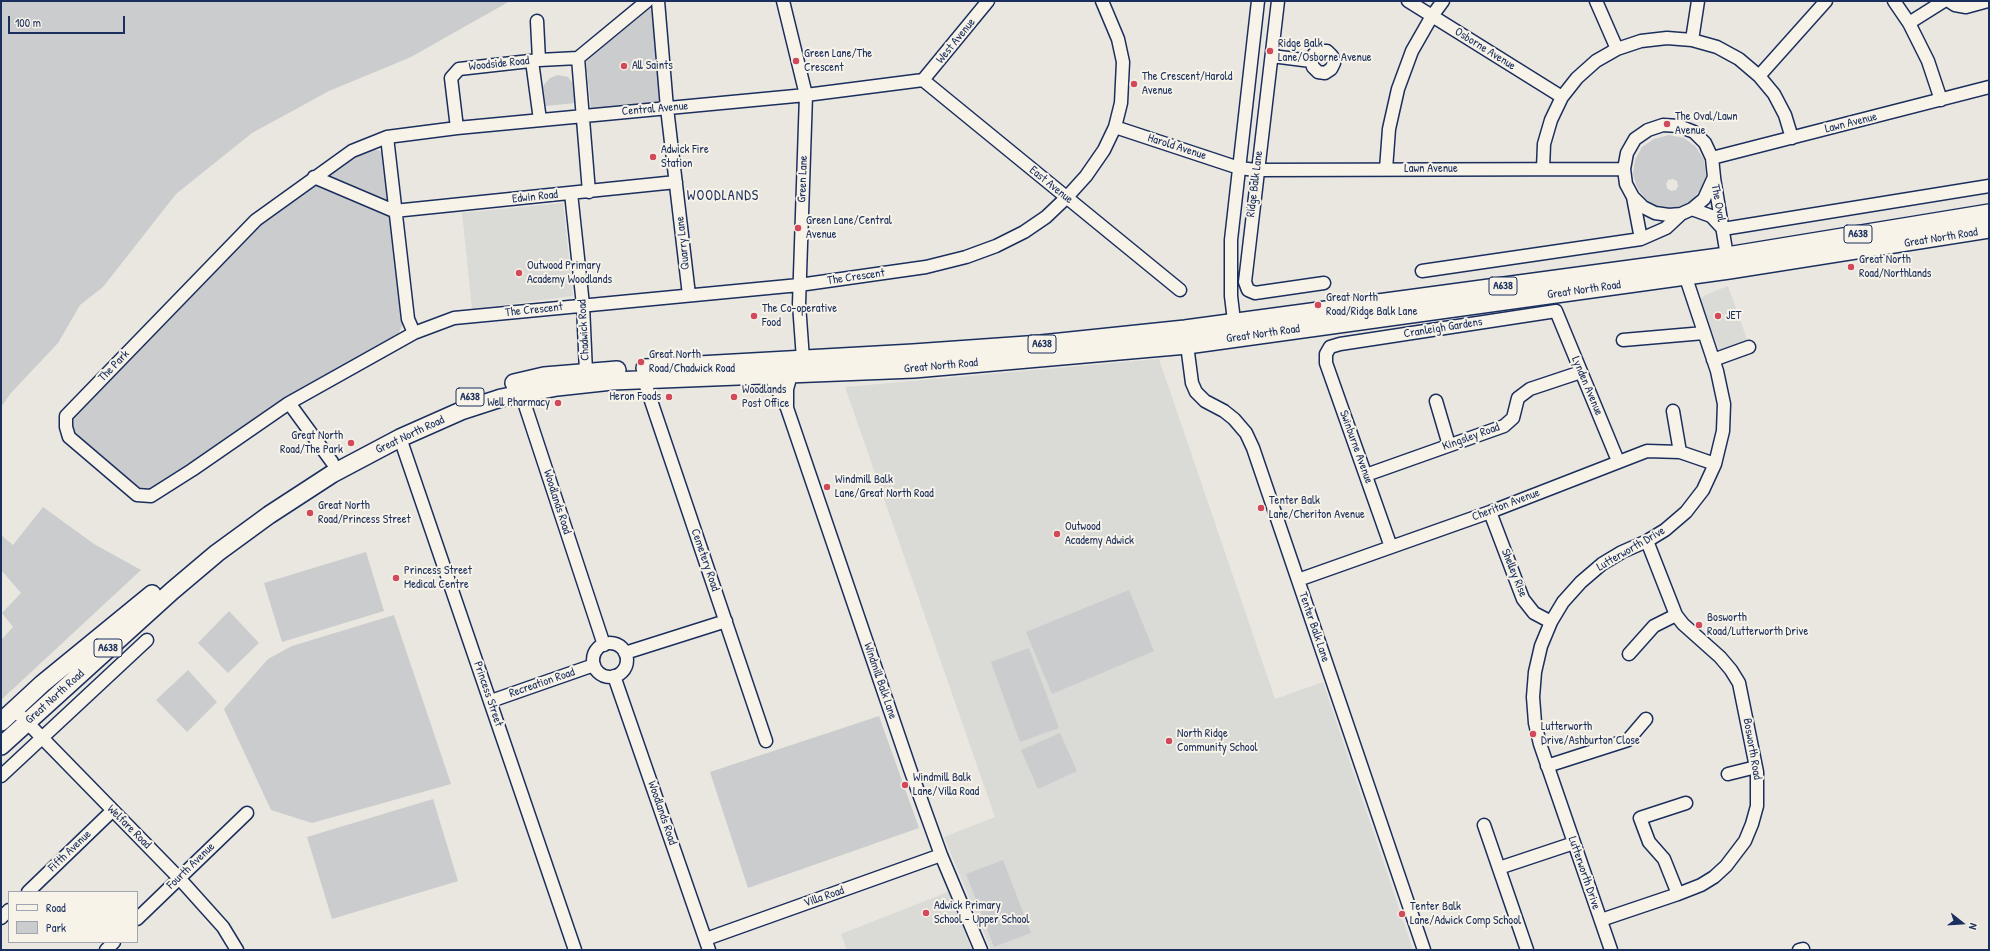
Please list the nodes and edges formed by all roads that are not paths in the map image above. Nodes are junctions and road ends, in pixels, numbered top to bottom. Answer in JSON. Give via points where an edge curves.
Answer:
{"nodes":[{"id":1,"x":647,"y":1,"type":"edge"},
{"id":2,"x":658,"y":1,"type":"edge"},
{"id":3,"x":783,"y":1,"type":"edge"},
{"id":4,"x":988,"y":1,"type":"edge"},
{"id":5,"x":1102,"y":1,"type":"edge"},
{"id":6,"x":1258,"y":1,"type":"edge"},
{"id":7,"x":1278,"y":1,"type":"edge"},
{"id":8,"x":1408,"y":1,"type":"edge"},
{"id":9,"x":1443,"y":1,"type":"edge"},
{"id":10,"x":1596,"y":1,"type":"edge"},
{"id":11,"x":1698,"y":1,"type":"edge"},
{"id":12,"x":1826,"y":1,"type":"edge"},
{"id":13,"x":1894,"y":1,"type":"edge"},
{"id":14,"x":1944,"y":1,"type":"edge"},
{"id":15,"x":1949,"y":1,"type":"edge"},
{"id":16,"x":1988,"y":1,"type":"edge"},
{"id":17,"x":1432,"y":16,"type":"junction"},
{"id":18,"x":537,"y":21,"type":"dead end"},
{"id":19,"x":1909,"y":23,"type":"junction"},
{"id":20,"x":1692,"y":40,"type":"junction"},
{"id":21,"x":1617,"y":49,"type":"junction"},
{"id":22,"x":1272,"y":56,"type":"junction"},
{"id":23,"x":578,"y":58,"type":"junction"},
{"id":24,"x":536,"y":60,"type":"junction"},
{"id":25,"x":1311,"y":61,"type":"dead end"},
{"id":26,"x":1759,"y":76,"type":"junction"},
{"id":27,"x":923,"y":80,"type":"junction"},
{"id":28,"x":1989,"y":87,"type":"edge"},
{"id":29,"x":806,"y":95,"type":"junction"},
{"id":30,"x":1562,"y":97,"type":"junction"},
{"id":31,"x":1941,"y":100,"type":"junction"},
{"id":32,"x":667,"y":108,"type":"junction"},
{"id":33,"x":583,"y":115,"type":"junction"},
{"id":34,"x":540,"y":120,"type":"junction"},
{"id":35,"x":1115,"y":127,"type":"junction"},
{"id":36,"x":457,"y":128,"type":"junction"},
{"id":37,"x":387,"y":137,"type":"junction"},
{"id":38,"x":1792,"y":138,"type":"junction"},
{"id":39,"x":1712,"y":158,"type":"junction"},
{"id":40,"x":1239,"y":168,"type":"junction"},
{"id":41,"x":1624,"y":168,"type":"junction"},
{"id":42,"x":1386,"y":169,"type":"junction"},
{"id":43,"x":1543,"y":169,"type":"junction"},
{"id":44,"x":1256,"y":170,"type":"junction"},
{"id":45,"x":314,"y":177,"type":"junction"},
{"id":46,"x":1714,"y":177,"type":"junction"},
{"id":47,"x":676,"y":182,"type":"junction"},
{"id":48,"x":1989,"y":186,"type":"edge"},
{"id":49,"x":589,"y":192,"type":"junction"},
{"id":50,"x":571,"y":193,"type":"junction"},
{"id":51,"x":1067,"y":197,"type":"junction"},
{"id":52,"x":1633,"y":197,"type":"junction"},
{"id":53,"x":394,"y":211,"type":"junction"},
{"id":54,"x":1686,"y":211,"type":"junction"},
{"id":55,"x":1989,"y":213,"type":"edge"},
{"id":56,"x":1723,"y":229,"type":"junction"},
{"id":57,"x":1989,"y":230,"type":"edge"},
{"id":58,"x":1641,"y":239,"type":"junction"},
{"id":59,"x":1728,"y":263,"type":"junction"},
{"id":60,"x":1683,"y":269,"type":"junction"},
{"id":61,"x":1422,"y":271,"type":"dead end"},
{"id":62,"x":1324,"y":283,"type":"dead end"},
{"id":63,"x":799,"y":285,"type":"junction"},
{"id":64,"x":1180,"y":290,"type":"dead end"},
{"id":65,"x":688,"y":295,"type":"junction"},
{"id":66,"x":583,"y":305,"type":"junction"},
{"id":67,"x":1556,"y":311,"type":"joint"},
{"id":68,"x":1197,"y":327,"type":"junction"},
{"id":69,"x":1174,"y":330,"type":"junction"},
{"id":70,"x":1235,"y":330,"type":"junction"},
{"id":71,"x":1704,"y":332,"type":"junction"},
{"id":72,"x":414,"y":333,"type":"junction"},
{"id":73,"x":1623,"y":340,"type":"dead end"},
{"id":74,"x":1187,"y":344,"type":"junction"},
{"id":75,"x":1330,"y":347,"type":"joint"},
{"id":76,"x":1749,"y":347,"type":"dead end"},
{"id":77,"x":803,"y":359,"type":"junction"},
{"id":78,"x":1713,"y":360,"type":"junction"},
{"id":79,"x":586,"y":372,"type":"junction"},
{"id":80,"x":1581,"y":372,"type":"junction"},
{"id":81,"x":791,"y":375,"type":"junction"},
{"id":82,"x":770,"y":376,"type":"junction"},
{"id":83,"x":644,"y":380,"type":"junction"},
{"id":84,"x":519,"y":388,"type":"junction"},
{"id":85,"x":1436,"y":401,"type":"dead end"},
{"id":86,"x":289,"y":403,"type":"junction"},
{"id":87,"x":787,"y":408,"type":"junction"},
{"id":88,"x":1673,"y":411,"type":"dead end"},
{"id":89,"x":400,"y":438,"type":"junction"},
{"id":90,"x":1449,"y":445,"type":"junction"},
{"id":91,"x":1680,"y":452,"type":"junction"},
{"id":92,"x":1618,"y":461,"type":"junction"},
{"id":93,"x":332,"y":462,"type":"junction"},
{"id":94,"x":1715,"y":464,"type":"junction"},
{"id":95,"x":1366,"y":476,"type":"junction"},
{"id":96,"x":1490,"y":512,"type":"junction"},
{"id":97,"x":1647,"y":541,"type":"junction"},
{"id":98,"x":1392,"y":547,"type":"junction"},
{"id":99,"x":1298,"y":580,"type":"junction"},
{"id":100,"x":1676,"y":615,"type":"junction"},
{"id":101,"x":726,"y":621,"type":"junction"},
{"id":102,"x":1551,"y":622,"type":"junction"},
{"id":103,"x":147,"y":640,"type":"dead end"},
{"id":104,"x":604,"y":645,"type":"junction"},
{"id":105,"x":625,"y":653,"type":"junction"},
{"id":106,"x":1629,"y":654,"type":"dead end"},
{"id":107,"x":594,"y":666,"type":"junction"},
{"id":108,"x":614,"y":676,"type":"junction"},
{"id":109,"x":491,"y":701,"type":"junction"},
{"id":110,"x":14,"y":709,"type":"junction"},
{"id":111,"x":1646,"y":719,"type":"dead end"},
{"id":112,"x":1,"y":722,"type":"edge"},
{"id":113,"x":27,"y":722,"type":"junction"},
{"id":114,"x":42,"y":737,"type":"junction"},
{"id":115,"x":766,"y":741,"type":"dead end"},
{"id":116,"x":1,"y":746,"type":"edge"},
{"id":117,"x":1547,"y":766,"type":"junction"},
{"id":118,"x":1756,"y":767,"type":"junction"},
{"id":119,"x":1728,"y":774,"type":"dead end"},
{"id":120,"x":1,"y":776,"type":"edge"},
{"id":121,"x":1686,"y":803,"type":"dead end"},
{"id":122,"x":112,"y":810,"type":"junction"},
{"id":123,"x":247,"y":813,"type":"dead end"},
{"id":124,"x":1484,"y":825,"type":"dead end"},
{"id":125,"x":1574,"y":843,"type":"junction"},
{"id":126,"x":942,"y":856,"type":"junction"},
{"id":127,"x":1499,"y":868,"type":"junction"},
{"id":128,"x":178,"y":878,"type":"junction"},
{"id":129,"x":29,"y":891,"type":"edge"},
{"id":130,"x":1678,"y":894,"type":"junction"},
{"id":131,"x":138,"y":918,"type":"edge"},
{"id":132,"x":1600,"y":920,"type":"junction"},
{"id":133,"x":707,"y":944,"type":"edge"},
{"id":134,"x":237,"y":950,"type":"edge"},
{"id":135,"x":575,"y":950,"type":"edge"},
{"id":136,"x":980,"y":950,"type":"edge"},
{"id":137,"x":1424,"y":950,"type":"edge"},
{"id":138,"x":1527,"y":950,"type":"edge"},
{"id":139,"x":1611,"y":950,"type":"edge"}],
"edges":[{"from":1,"to":23,"type":"street"},
{"from":2,"to":32,"type":"street","name":"Quarry Lane"},
{"from":3,"to":29,"type":"street","name":"Green Lane"},
{"from":4,"to":27,"type":"street","name":"West Avenue"},
{"from":5,"to":35,"type":"street","name":"The Crescent","via":[[1118,39],[1123,62],[1121,103]]},
{"from":6,"to":40,"type":"street","name":"Ridge Balk Lane"},
{"from":7,"to":22,"type":"street","name":"Ridge Balk Lane"},
{"from":8,"to":17,"type":"street","name":"Osborne Avenue"},
{"from":9,"to":17,"type":"street"},
{"from":10,"to":21,"type":"street"},
{"from":11,"to":20,"type":"street"},
{"from":12,"to":26,"type":"street"},
{"from":13,"to":19,"type":"street"},
{"from":14,"to":19,"type":"street"},
{"from":15,"to":16,"type":"street","via":[[1966,7]]},
{"from":17,"to":30,"type":"street","name":"Osborne Avenue"},
{"from":17,"to":42,"type":"street","via":[[1412,52],[1398,89],[1389,129]]},
{"from":18,"to":24,"type":"street"},
{"from":19,"to":31,"type":"street","via":[[1928,61]]},
{"from":20,"to":21,"type":"street","via":[[1666,38],[1641,41]]},
{"from":20,"to":26,"type":"street","via":[[1716,47],[1739,59]]},
{"from":21,"to":30,"type":"street","via":[[1596,61]]},
{"from":22,"to":25,"type":"street"},
{"from":22,"to":44,"type":"street","name":"Ridge Balk Lane"},
{"from":23,"to":24,"type":"street","name":"Woodside Road"},
{"from":23,"to":33,"type":"street"},
{"from":24,"to":34,"type":"street"},
{"from":24,"to":36,"type":"street","name":"Woodside Road","via":[[459,69],[451,78]]},
{"from":26,"to":38,"type":"street","via":[[1774,94],[1785,115]]},
{"from":27,"to":29,"type":"street","name":"Central Avenue"},
{"from":27,"to":51,"type":"street","name":"East Avenue"},
{"from":28,"to":31,"type":"street","name":"Lawn Avenue"},
{"from":29,"to":32,"type":"street","name":"Central Avenue"},
{"from":29,"to":63,"type":"street","name":"Green Lane"},
{"from":30,"to":43,"type":"street","via":[[1551,120],[1544,144]]},
{"from":31,"to":38,"type":"street","name":"Lawn Avenue"},
{"from":32,"to":33,"type":"street","name":"Central Avenue"},
{"from":32,"to":47,"type":"street","name":"Quarry Lane"},
{"from":33,"to":34,"type":"street","name":"Central Avenue"},
{"from":33,"to":49,"type":"street"},
{"from":34,"to":36,"type":"street","name":"Central Avenue"},
{"from":35,"to":40,"type":"street","name":"Harold Avenue"},
{"from":35,"to":51,"type":"street","name":"The Crescent","via":[[1104,150]]},
{"from":36,"to":37,"type":"street","name":"Central Avenue"},
{"from":37,"to":45,"type":"street","name":"The Park","via":[[352,151]]},
{"from":37,"to":53,"type":"street"},
{"from":38,"to":39,"type":"street","name":"Lawn Avenue"},
{"from":39,"to":41,"type":"street","name":"The Oval","via":[[1705,143],[1694,132],[1679,126],[1663,125],[1648,130],[1636,139],[1627,153]]},
{"from":39,"to":46,"type":"street","name":"The Oval"},
{"from":40,"to":44,"type":"street","name":"Lawn Avenue"},
{"from":40,"to":70,"type":"street","name":"Ridge Balk Lane","via":[[1230,258]]},
{"from":41,"to":43,"type":"street","name":"Lawn Avenue"},
{"from":41,"to":52,"type":"street","name":"The Oval","via":[[1626,184]]},
{"from":42,"to":43,"type":"street","name":"Lawn Avenue"},
{"from":42,"to":44,"type":"street","name":"Lawn Avenue"},
{"from":44,"to":62,"type":"street","name":"Ridge Balk Lane","via":[[1245,282],[1248,290],[1255,293]]},
{"from":45,"to":53,"type":"street"},
{"from":45,"to":86,"type":"street","name":"The Park","via":[[256,220],[66,416],[66,427],[69,438],[137,495],[151,496]]},
{"from":46,"to":54,"type":"street","name":"The Oval","via":[[1704,199]]},
{"from":46,"to":56,"type":"street","name":"The Oval"},
{"from":47,"to":49,"type":"street","name":"Edwin Road"},
{"from":47,"to":65,"type":"street","name":"Quarry Lane"},
{"from":48,"to":56,"type":"street"},
{"from":49,"to":50,"type":"street","name":"Edwin Road"},
{"from":50,"to":53,"type":"street","name":"Edwin Road"},
{"from":50,"to":66,"type":"street","name":"Chadwick Road"},
{"from":51,"to":63,"type":"street","name":"The Crescent","via":[[1046,217],[1024,232],[966,257],[926,267]]},
{"from":51,"to":64,"type":"street","name":"East Avenue"},
{"from":52,"to":54,"type":"street","name":"The Oval","via":[[1643,207],[1655,213],[1669,215]]},
{"from":52,"to":58,"type":"street","name":"The Oval"},
{"from":53,"to":72,"type":"street","via":[[408,319]]},
{"from":54,"to":56,"type":"street","name":"The Oval","via":[[1711,216]]},
{"from":54,"to":58,"type":"street","name":"The Oval","via":[[1662,230]]},
{"from":55,"to":59,"type":"highway","name":"Great North Road","number":"A638"},
{"from":56,"to":59,"type":"street","name":"The Oval"},
{"from":57,"to":59,"type":"highway","name":"Great North Road","number":"A638"},
{"from":58,"to":61,"type":"street"},
{"from":59,"to":60,"type":"highway","name":"Great North Road","number":"A638"},
{"from":60,"to":70,"type":"highway","name":"Great North Road","number":"A638"},
{"from":60,"to":71,"type":"street","name":"Lutterworth Drive"},
{"from":63,"to":65,"type":"street","name":"The Crescent"},
{"from":63,"to":77,"type":"street","name":"Green Lane"},
{"from":65,"to":66,"type":"street","name":"The Crescent"},
{"from":66,"to":72,"type":"street","name":"The Crescent","via":[[454,318]]},
{"from":66,"to":79,"type":"street","name":"Chadwick Road"},
{"from":67,"to":75,"type":"street","name":"Cranleigh Gardens"},
{"from":67,"to":80,"type":"street","name":"Lynden Avenue"},
{"from":68,"to":69,"type":"highway","name":"Great North Road","number":"A638"},
{"from":68,"to":70,"type":"highway","name":"Great North Road","number":"A638"},
{"from":68,"to":74,"type":"street"},
{"from":69,"to":74,"type":"street","via":[[1182,334]]},
{"from":69,"to":77,"type":"highway","name":"Great North Road","number":"A638","via":[[1041,344]]},
{"from":70,"to":74,"type":"highway","name":"Great North Road","number":"A638"},
{"from":71,"to":73,"type":"street"},
{"from":71,"to":78,"type":"street","name":"Lutterworth Drive"},
{"from":72,"to":86,"type":"street","name":"The Park"},
{"from":74,"to":81,"type":"highway","name":"Great North Road","number":"A638","via":[[914,369]]},
{"from":74,"to":99,"type":"street","name":"Tenter Balk Lane","via":[[1192,383],[1196,392],[1204,401],[1234,419],[1246,433]]},
{"from":75,"to":95,"type":"street","name":"Swinburne Avenue","via":[[1326,354],[1326,363]]},
{"from":76,"to":78,"type":"street"},
{"from":77,"to":79,"type":"highway","name":"Great North Road","number":"A638"},
{"from":77,"to":81,"type":"street"},
{"from":78,"to":94,"type":"street","name":"Lutterworth Drive","via":[[1724,404],[1723,431]]},
{"from":79,"to":84,"type":"highway","name":"Great North Road","number":"A638","via":[[544,376]]},
{"from":80,"to":90,"type":"street","name":"Kingsley Road","via":[[1530,389],[1518,398],[1513,418],[1504,426]]},
{"from":80,"to":92,"type":"street","name":"Lynden Avenue"},
{"from":81,"to":82,"type":"highway","name":"Great North Road","number":"A638"},
{"from":81,"to":87,"type":"street","name":"Windmill Balk Lane","via":[[787,389]]},
{"from":82,"to":83,"type":"highway","name":"Great North Road","number":"A638"},
{"from":82,"to":87,"type":"street","name":"Windmill Balk Lane"},
{"from":83,"to":84,"type":"highway","name":"Great North Road","number":"A638"},
{"from":83,"to":101,"type":"street","name":"Cemetery Road"},
{"from":84,"to":89,"type":"highway","name":"Great North Road","number":"A638"},
{"from":84,"to":93,"type":"highway","name":"Great North Road","number":"A638","via":[[458,401],[362,445]]},
{"from":84,"to":104,"type":"street","name":"Woodlands Road"},
{"from":85,"to":90,"type":"street"},
{"from":86,"to":93,"type":"street"},
{"from":87,"to":126,"type":"street","name":"Windmill Balk Lane"},
{"from":88,"to":91,"type":"street"},
{"from":89,"to":109,"type":"street","name":"Princess Street"},
{"from":89,"to":113,"type":"highway","name":"Great North Road","number":"A638","via":[[302,493],[217,554],[143,616]]},
{"from":90,"to":95,"type":"street","name":"Kingsley Road"},
{"from":91,"to":92,"type":"street","name":"Cheriton Avenue","via":[[1647,451]]},
{"from":91,"to":94,"type":"street","name":"Cheriton Avenue"},
{"from":92,"to":96,"type":"street","name":"Cheriton Avenue"},
{"from":93,"to":110,"type":"highway","name":"Great North Road","number":"A638","via":[[296,483],[242,521]]},
{"from":94,"to":97,"type":"street","name":"Lutterworth Drive","via":[[1703,490],[1686,512]]},
{"from":95,"to":98,"type":"street","name":"Swinburne Avenue"},
{"from":96,"to":98,"type":"street","name":"Cheriton Avenue"},
{"from":96,"to":102,"type":"street","name":"Shelley Rise","via":[[1523,599],[1534,613]]},
{"from":97,"to":100,"type":"street","name":"Bosworth Road"},
{"from":97,"to":102,"type":"street","name":"Lutterworth Drive","via":[[1596,568],[1563,602]]},
{"from":98,"to":99,"type":"street","name":"Cheriton Avenue"},
{"from":99,"to":137,"type":"street","name":"Tenter Balk Lane"},
{"from":100,"to":106,"type":"street","via":[[1654,626]]},
{"from":100,"to":118,"type":"street","name":"Bosworth Road","via":[[1720,657],[1739,683]]},
{"from":101,"to":105,"type":"street"},
{"from":101,"to":115,"type":"street","name":"Cemetery Road"},
{"from":102,"to":117,"type":"street","name":"Lutterworth Drive","via":[[1541,646],[1533,697],[1535,722]]},
{"from":103,"to":114,"type":"street","name":"Great North Road"},
{"from":104,"to":105,"type":"street","via":[[614,644]]},
{"from":104,"to":107,"type":"street","via":[[595,652]]},
{"from":105,"to":108,"type":"street","via":[[625,668]]},
{"from":107,"to":108,"type":"street","via":[[604,676]]},
{"from":107,"to":109,"type":"street","name":"Recreation Road"},
{"from":108,"to":133,"type":"street","name":"Woodlands Road"},
{"from":109,"to":135,"type":"street","name":"Princess Street"},
{"from":110,"to":112,"type":"highway","name":"Great North Road","number":"A638"},
{"from":110,"to":113,"type":"street","name":"Welfare Road"},
{"from":111,"to":117,"type":"street","via":[[1628,740]]},
{"from":113,"to":114,"type":"street","name":"Welfare Road"},
{"from":113,"to":116,"type":"highway","name":"Great North Road","number":"A638"},
{"from":114,"to":120,"type":"street","name":"Great North Road"},
{"from":114,"to":122,"type":"street","name":"Welfare Road"},
{"from":117,"to":125,"type":"street","name":"Lutterworth Drive"},
{"from":118,"to":119,"type":"street"},
{"from":118,"to":130,"type":"street","name":"Bosworth Road","via":[[1757,806],[1745,841],[1726,866],[1714,876],[1701,885]]},
{"from":121,"to":130,"type":"street","via":[[1640,818],[1649,842],[1664,859]]},
{"from":122,"to":128,"type":"street","name":"Welfare Road"},
{"from":122,"to":129,"type":"street","name":"Fifth Avenue"},
{"from":123,"to":128,"type":"street","name":"Fourth Avenue"},
{"from":124,"to":127,"type":"street"},
{"from":125,"to":127,"type":"street"},
{"from":125,"to":132,"type":"street","name":"Lutterworth Drive"},
{"from":126,"to":133,"type":"street","name":"Villa Road"},
{"from":126,"to":136,"type":"street","name":"Windmill Balk Lane"},
{"from":127,"to":138,"type":"street"},
{"from":128,"to":131,"type":"street","name":"Fourth Avenue"},
{"from":128,"to":134,"type":"street","name":"Welfare Road","via":[[223,927]]},
{"from":130,"to":132,"type":"street","name":"Bosworth Road"},
{"from":132,"to":139,"type":"street","name":"Lutterworth Drive"}]}
